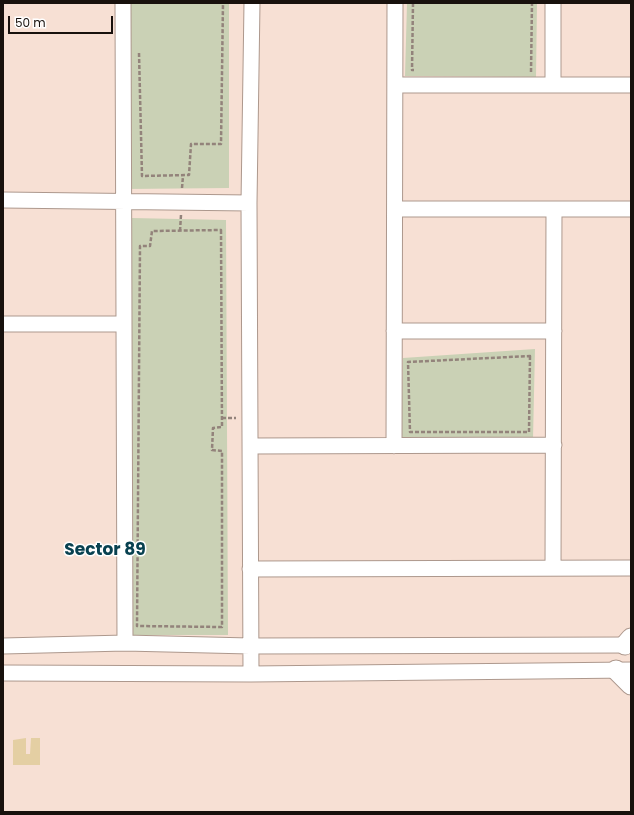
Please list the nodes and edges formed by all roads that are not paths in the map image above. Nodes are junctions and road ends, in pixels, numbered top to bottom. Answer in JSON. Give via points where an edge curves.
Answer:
{"nodes":[{"id":1,"x":123,"y":3,"type":"edge"},
{"id":2,"x":252,"y":3,"type":"edge"},
{"id":3,"x":395,"y":3,"type":"edge"},
{"id":4,"x":553,"y":3,"type":"edge"},
{"id":5,"x":395,"y":85,"type":"junction"},
{"id":6,"x":553,"y":85,"type":"junction"},
{"id":7,"x":631,"y":85,"type":"edge"},
{"id":8,"x":3,"y":200,"type":"edge"},
{"id":9,"x":123,"y":201,"type":"junction"},
{"id":10,"x":249,"y":203,"type":"junction"},
{"id":11,"x":554,"y":209,"type":"junction"},
{"id":12,"x":631,"y":209,"type":"edge"},
{"id":13,"x":395,"y":210,"type":"junction"},
{"id":14,"x":3,"y":324,"type":"edge"},
{"id":15,"x":124,"y":324,"type":"junction"},
{"id":16,"x":394,"y":331,"type":"junction"},
{"id":17,"x":554,"y":331,"type":"junction"},
{"id":18,"x":554,"y":445,"type":"junction"},
{"id":19,"x":251,"y":446,"type":"junction"},
{"id":20,"x":394,"y":446,"type":"junction"},
{"id":21,"x":553,"y":568,"type":"junction"},
{"id":22,"x":631,"y":568,"type":"edge"},
{"id":23,"x":250,"y":569,"type":"junction"},
{"id":24,"x":629,"y":642,"type":"edge"},
{"id":25,"x":125,"y":644,"type":"junction"},
{"id":26,"x":3,"y":646,"type":"edge"},
{"id":27,"x":250,"y":646,"type":"junction"},
{"id":28,"x":623,"y":670,"type":"edge"},
{"id":29,"x":3,"y":673,"type":"edge"},
{"id":30,"x":251,"y":674,"type":"junction"},
{"id":31,"x":631,"y":685,"type":"edge"}],
"edges":[{"from":1,"to":9,"type":"street"},
{"from":2,"to":10,"type":"street"},
{"from":3,"to":5,"type":"street"},
{"from":4,"to":6,"type":"street"},
{"from":5,"to":6,"type":"street"},
{"from":5,"to":13,"type":"street"},
{"from":6,"to":7,"type":"street"},
{"from":8,"to":9,"type":"street"},
{"from":9,"to":10,"type":"street"},
{"from":9,"to":15,"type":"street"},
{"from":10,"to":19,"type":"street"},
{"from":11,"to":12,"type":"street"},
{"from":11,"to":13,"type":"street"},
{"from":11,"to":17,"type":"street"},
{"from":13,"to":16,"type":"street"},
{"from":14,"to":15,"type":"street"},
{"from":15,"to":25,"type":"street"},
{"from":16,"to":17,"type":"street"},
{"from":16,"to":20,"type":"street"},
{"from":17,"to":18,"type":"street"},
{"from":18,"to":20,"type":"street"},
{"from":18,"to":21,"type":"street"},
{"from":19,"to":20,"type":"street"},
{"from":19,"to":23,"type":"street"},
{"from":21,"to":22,"type":"street"},
{"from":21,"to":23,"type":"street"},
{"from":23,"to":27,"type":"street"},
{"from":24,"to":27,"type":"street"},
{"from":25,"to":26,"type":"street"},
{"from":25,"to":27,"type":"street"},
{"from":27,"to":30,"type":"street"},
{"from":28,"to":30,"type":"street"},
{"from":28,"to":31,"type":"street"},
{"from":29,"to":30,"type":"street"}]}
